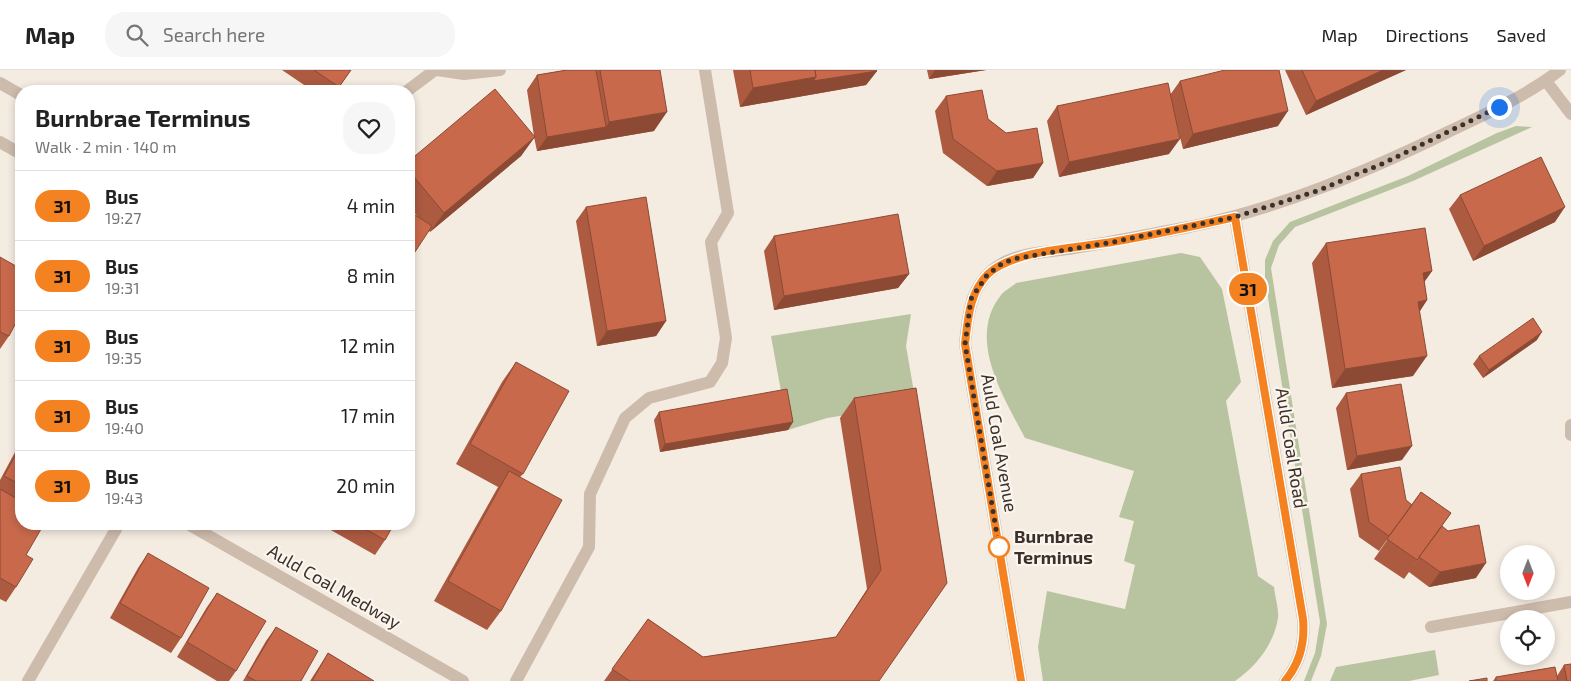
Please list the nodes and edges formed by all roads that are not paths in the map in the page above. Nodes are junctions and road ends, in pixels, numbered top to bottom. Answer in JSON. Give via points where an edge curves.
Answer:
{"nodes":[{"id":1,"x":436,"y":70,"type":"edge"},
{"id":2,"x":500,"y":70,"type":"edge"},
{"id":3,"x":705,"y":70,"type":"edge"},
{"id":4,"x":1560,"y":70,"type":"edge"},
{"id":5,"x":1546,"y":81,"type":"junction"},
{"id":6,"x":0,"y":83,"type":"edge"},
{"id":7,"x":415,"y":85,"type":"edge"},
{"id":8,"x":15,"y":92,"type":"edge"},
{"id":9,"x":1571,"y":114,"type":"edge"},
{"id":10,"x":0,"y":142,"type":"edge"},
{"id":11,"x":15,"y":151,"type":"edge"},
{"id":12,"x":1235,"y":217,"type":"junction"},
{"id":13,"x":1571,"y":425,"type":"edge"},
{"id":14,"x":1571,"y":436,"type":"edge"},
{"id":15,"x":116,"y":530,"type":"edge"},
{"id":16,"x":199,"y":530,"type":"edge"},
{"id":17,"x":1571,"y":602,"type":"edge"},
{"id":18,"x":1431,"y":627,"type":"dead end"},
{"id":19,"x":28,"y":681,"type":"edge"},
{"id":20,"x":463,"y":681,"type":"edge"},
{"id":21,"x":516,"y":681,"type":"edge"},
{"id":22,"x":1022,"y":681,"type":"edge"},
{"id":23,"x":1285,"y":681,"type":"edge"}],
"edges":[{"from":1,"to":2,"type":"street","via":[[464,74]]},
{"from":1,"to":7,"type":"street"},
{"from":3,"to":21,"type":"street","via":[[728,213],[711,242],[726,338],[722,363],[710,382],[649,398],[625,418],[590,494],[589,547]]},
{"from":4,"to":5,"type":"street"},
{"from":5,"to":9,"type":"street"},
{"from":5,"to":12,"type":"street","via":[[1384,163],[1317,191]]},
{"from":6,"to":8,"type":"street"},
{"from":10,"to":11,"type":"street"},
{"from":12,"to":22,"type":"street","name":"Auld Coal Avenue","via":[[1018,258],[1003,263],[987,275],[971,299],[965,344]]},
{"from":12,"to":23,"type":"street","name":"Auld Coal Road","via":[[1303,619],[1300,653]]},
{"from":13,"to":14,"type":"street"},
{"from":15,"to":19,"type":"street"},
{"from":16,"to":20,"type":"street","name":"Auld Coal Medway"},
{"from":17,"to":18,"type":"street"}]}
